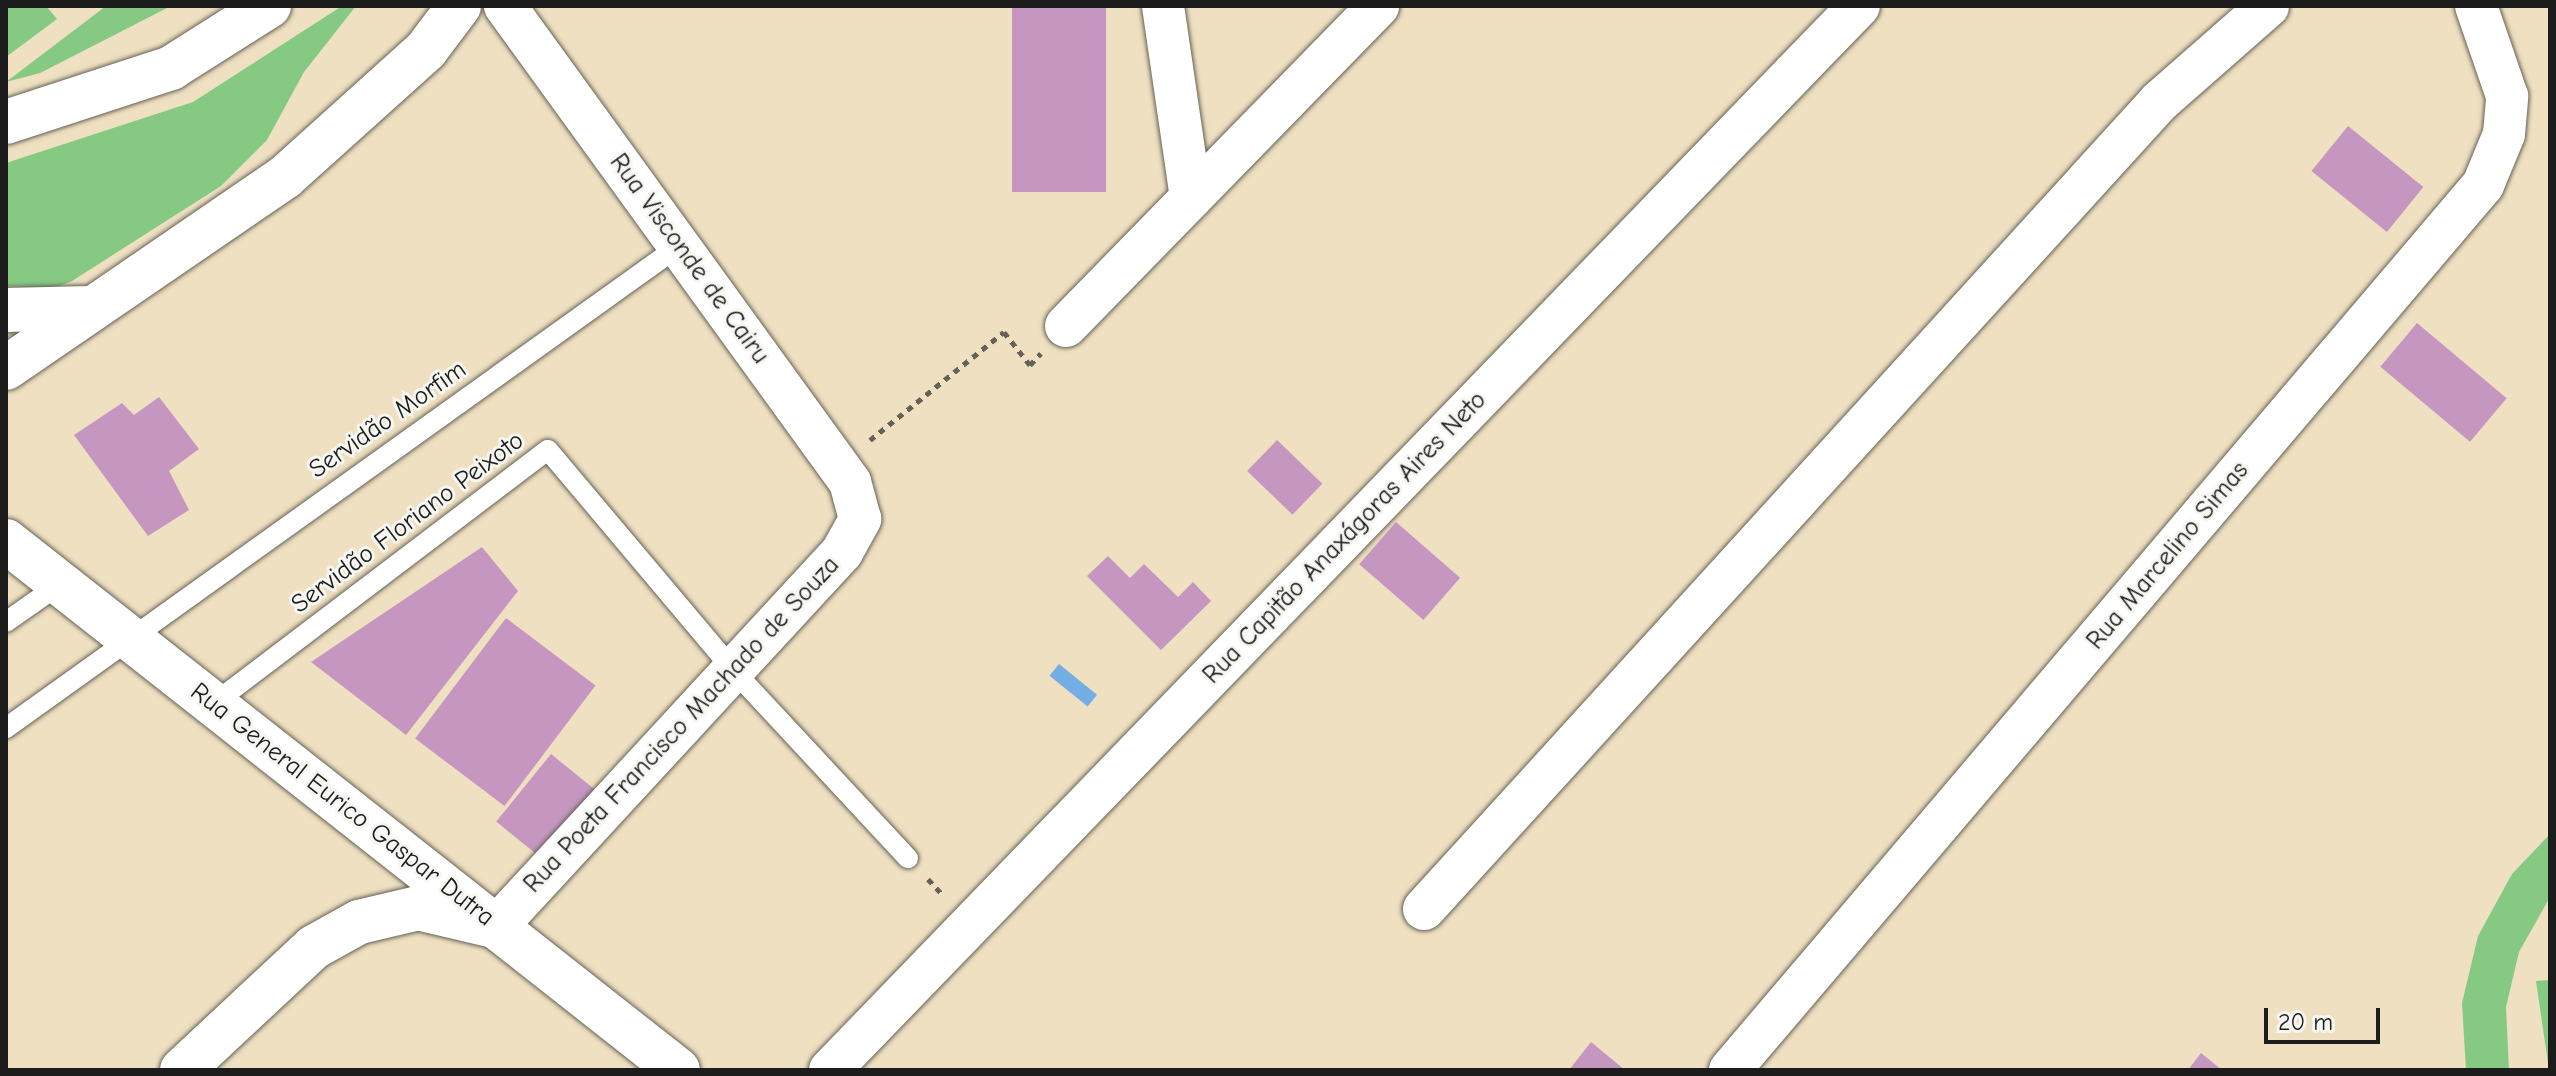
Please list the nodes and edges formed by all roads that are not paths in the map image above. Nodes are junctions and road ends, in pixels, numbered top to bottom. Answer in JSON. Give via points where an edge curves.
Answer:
{"nodes":[{"id":1,"x":269,"y":6,"type":"edge"},
{"id":2,"x":459,"y":6,"type":"edge"},
{"id":3,"x":505,"y":6,"type":"edge"},
{"id":4,"x":1163,"y":6,"type":"edge"},
{"id":5,"x":1378,"y":6,"type":"edge"},
{"id":6,"x":1859,"y":6,"type":"edge"},
{"id":7,"x":2268,"y":6,"type":"edge"},
{"id":8,"x":2476,"y":6,"type":"edge"},
{"id":9,"x":6,"y":122,"type":"edge"},
{"id":10,"x":1191,"y":198,"type":"junction"},
{"id":11,"x":679,"y":246,"type":"junction"},
{"id":12,"x":93,"y":308,"type":"junction"},
{"id":13,"x":6,"y":310,"type":"edge"},
{"id":14,"x":1066,"y":326,"type":"road end"},
{"id":15,"x":6,"y":368,"type":"edge"},
{"id":16,"x":860,"y":519,"type":"joint"},
{"id":17,"x":6,"y":541,"type":"edge"},
{"id":18,"x":60,"y":584,"type":"junction"},
{"id":19,"x":6,"y":622,"type":"edge"},
{"id":20,"x":127,"y":636,"type":"junction"},
{"id":21,"x":733,"y":670,"type":"junction"},
{"id":22,"x":213,"y":704,"type":"junction"},
{"id":23,"x":6,"y":728,"type":"edge"},
{"id":24,"x":908,"y":858,"type":"road end"},
{"id":25,"x":1424,"y":909,"type":"dead end"},
{"id":26,"x":496,"y":927,"type":"junction"},
{"id":27,"x":182,"y":1070,"type":"edge"},
{"id":28,"x":678,"y":1070,"type":"edge"},
{"id":29,"x":830,"y":1070,"type":"edge"},
{"id":30,"x":1730,"y":1070,"type":"edge"}],
"edges":[{"from":1,"to":9,"type":"main road","via":[[171,68]]},
{"from":2,"to":12,"type":"main road","via":[[426,50],[285,177]]},
{"from":3,"to":11,"type":"street","name":"Rua Visconde de Cairu"},
{"from":4,"to":10,"type":"street"},
{"from":5,"to":10,"type":"street"},
{"from":6,"to":29,"type":"street","name":"Rua Capitão Anaxágoras Aires Neto"},
{"from":7,"to":25,"type":"street","via":[[2160,101]]},
{"from":8,"to":30,"type":"street","name":"Rua Marcelino Simas","via":[[2507,96],[2504,134],[2483,185]]},
{"from":10,"to":14,"type":"street"},
{"from":11,"to":16,"type":"street","name":"Rua Visconde de Cairu","via":[[850,482]]},
{"from":11,"to":20,"type":"lane","name":"Servidão Morfim"},
{"from":12,"to":13,"type":"main road"},
{"from":12,"to":15,"type":"main road"},
{"from":16,"to":21,"type":"street","name":"Rua Poeta Francisco Machado de Souza","via":[[842,552]]},
{"from":17,"to":18,"type":"main road","name":"Rua General Eurico Gaspar Dutra"},
{"from":18,"to":19,"type":"lane"},
{"from":18,"to":20,"type":"main road","name":"Rua General Eurico Gaspar Dutra"},
{"from":20,"to":22,"type":"main road","name":"Rua General Eurico Gaspar Dutra"},
{"from":20,"to":23,"type":"lane","name":"Servidão Morfim"},
{"from":21,"to":22,"type":"lane","name":"Servidão Floriano Peixoto","via":[[548,450]]},
{"from":21,"to":24,"type":"lane","name":"Servidão Floriano Peixoto"},
{"from":21,"to":26,"type":"street","name":"Rua Poeta Francisco Machado de Souza"},
{"from":22,"to":26,"type":"main road","name":"Rua General Eurico Gaspar Dutra"},
{"from":26,"to":27,"type":"main road","via":[[418,908],[359,922],[314,947]]},
{"from":26,"to":28,"type":"main road","name":"Rua General Eurico Gaspar Dutra"}]}
